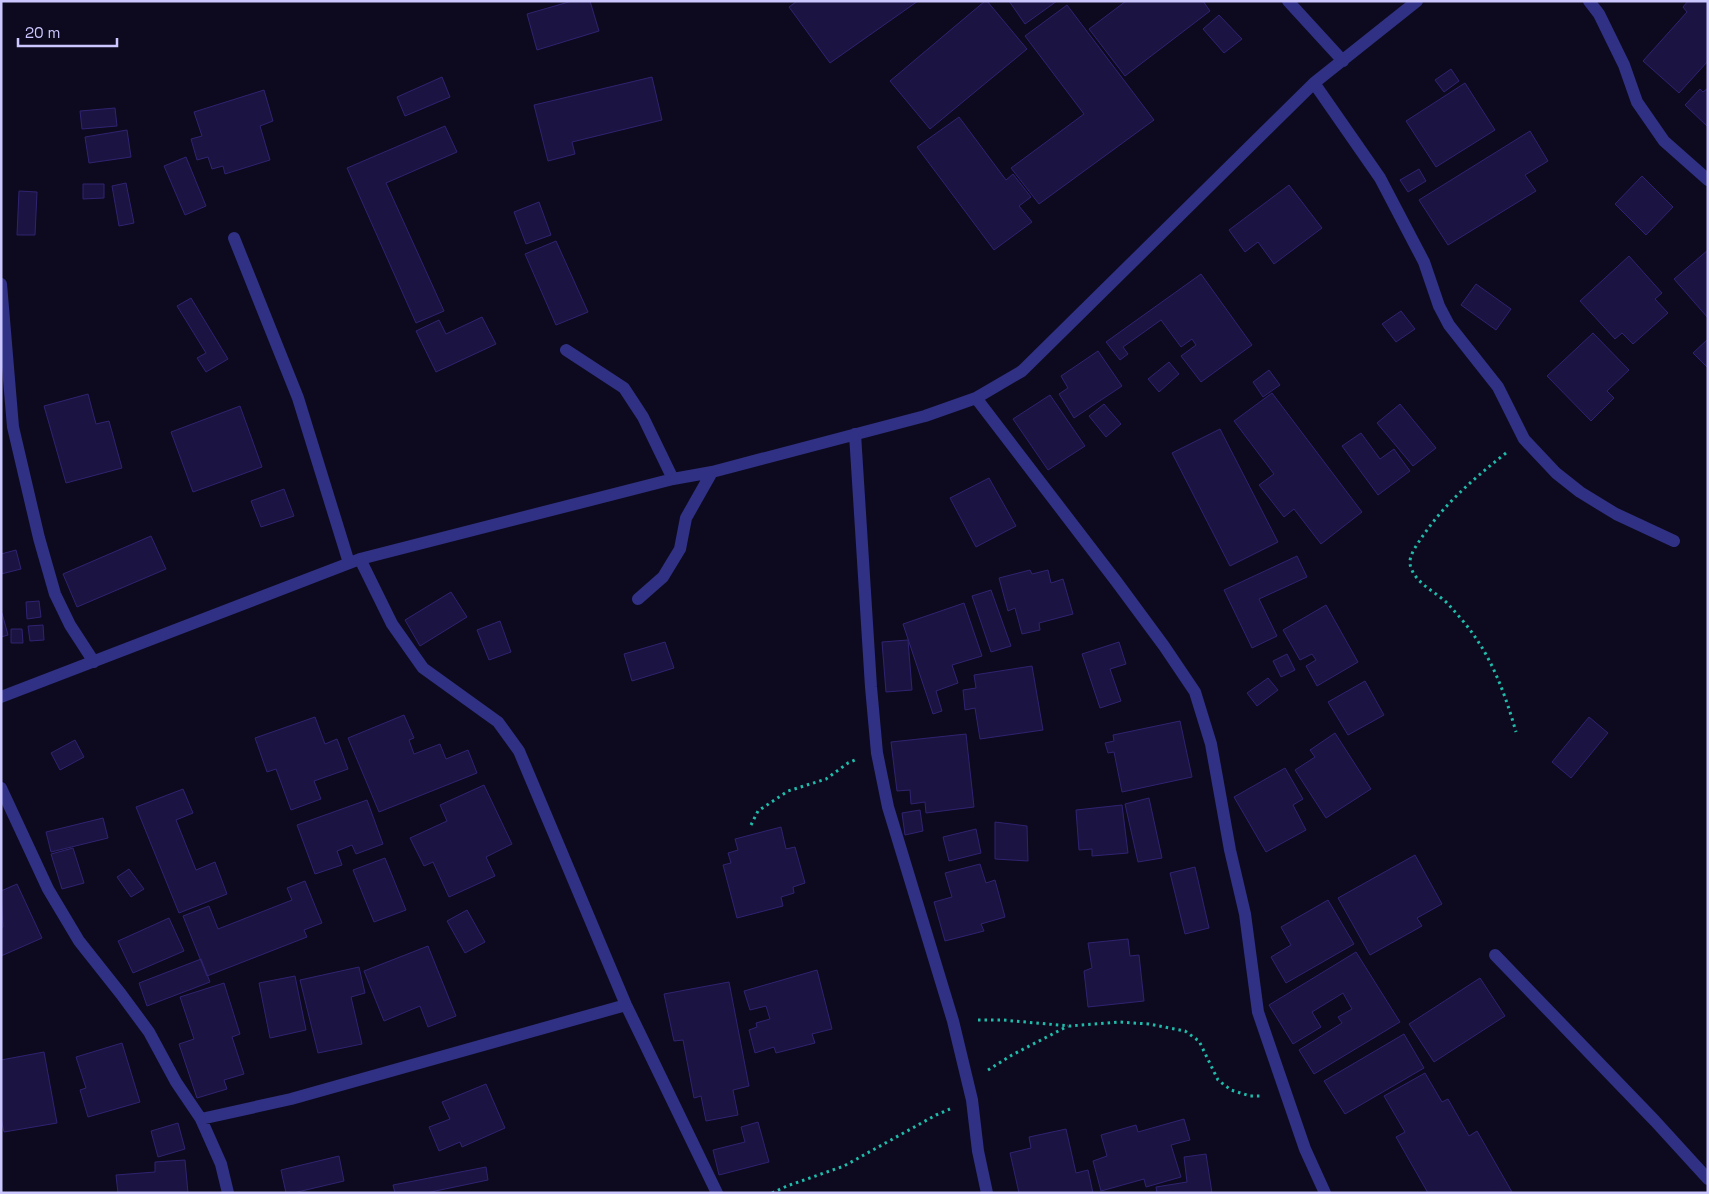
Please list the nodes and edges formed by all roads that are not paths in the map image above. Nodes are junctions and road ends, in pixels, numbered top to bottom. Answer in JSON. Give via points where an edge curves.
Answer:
{"nodes":[{"id":1,"x":1288,"y":1,"type":"edge"},
{"id":2,"x":1417,"y":1,"type":"edge"},
{"id":3,"x":1589,"y":1,"type":"edge"},
{"id":4,"x":1343,"y":61,"type":"junction"},
{"id":5,"x":1314,"y":84,"type":"junction"},
{"id":6,"x":1708,"y":180,"type":"edge"},
{"id":7,"x":234,"y":238,"type":"dead end"},
{"id":8,"x":1,"y":284,"type":"edge"},
{"id":9,"x":566,"y":350,"type":"dead end"},
{"id":10,"x":976,"y":398,"type":"junction"},
{"id":11,"x":7,"y":427,"type":"edge"},
{"id":12,"x":855,"y":434,"type":"junction"},
{"id":13,"x":712,"y":472,"type":"junction"},
{"id":14,"x":673,"y":479,"type":"junction"},
{"id":15,"x":1674,"y":540,"type":"dead end"},
{"id":16,"x":354,"y":561,"type":"junction"},
{"id":17,"x":638,"y":599,"type":"dead end"},
{"id":18,"x":94,"y":662,"type":"junction"},
{"id":19,"x":1,"y":697,"type":"edge"},
{"id":20,"x":1,"y":788,"type":"edge"},
{"id":21,"x":1494,"y":955,"type":"dead end"},
{"id":22,"x":626,"y":1005,"type":"junction"},
{"id":23,"x":201,"y":1119,"type":"junction"},
{"id":24,"x":1708,"y":1179,"type":"edge"},
{"id":25,"x":228,"y":1193,"type":"edge"},
{"id":26,"x":717,"y":1193,"type":"edge"},
{"id":27,"x":987,"y":1193,"type":"edge"},
{"id":28,"x":1325,"y":1193,"type":"edge"}],
"edges":[{"from":1,"to":4,"type":"street"},
{"from":2,"to":4,"type":"street"},
{"from":3,"to":6,"type":"street","via":[[1599,14],[1624,65],[1637,102],[1664,141]]},
{"from":4,"to":5,"type":"street"},
{"from":5,"to":10,"type":"street","via":[[1022,371]]},
{"from":5,"to":15,"type":"street","via":[[1380,178],[1424,262],[1449,325],[1498,387],[1524,439],[1556,473],[1580,492],[1616,514]]},
{"from":7,"to":16,"type":"street","via":[[298,398]]},
{"from":8,"to":11,"type":"street"},
{"from":9,"to":14,"type":"street","via":[[624,388],[643,417]]},
{"from":10,"to":12,"type":"street","via":[[925,416]]},
{"from":10,"to":28,"type":"street","via":[[1116,581],[1195,692],[1211,744],[1245,914],[1258,1012],[1305,1149]]},
{"from":11,"to":18,"type":"street","via":[[56,594],[70,625]]},
{"from":12,"to":13,"type":"street"},
{"from":12,"to":27,"type":"street","via":[[877,753],[888,807],[953,1021],[972,1100]]},
{"from":13,"to":14,"type":"street"},
{"from":13,"to":17,"type":"street","via":[[686,518],[680,549],[663,577]]},
{"from":14,"to":16,"type":"street"},
{"from":16,"to":18,"type":"street"},
{"from":16,"to":22,"type":"street","via":[[423,668],[498,722],[519,751]]},
{"from":18,"to":19,"type":"street"},
{"from":20,"to":23,"type":"street","via":[[48,889],[74,934],[149,1032]]},
{"from":21,"to":24,"type":"street"},
{"from":22,"to":23,"type":"street","via":[[291,1099]]},
{"from":22,"to":26,"type":"street"},
{"from":23,"to":25,"type":"street","via":[[221,1164]]}]}
